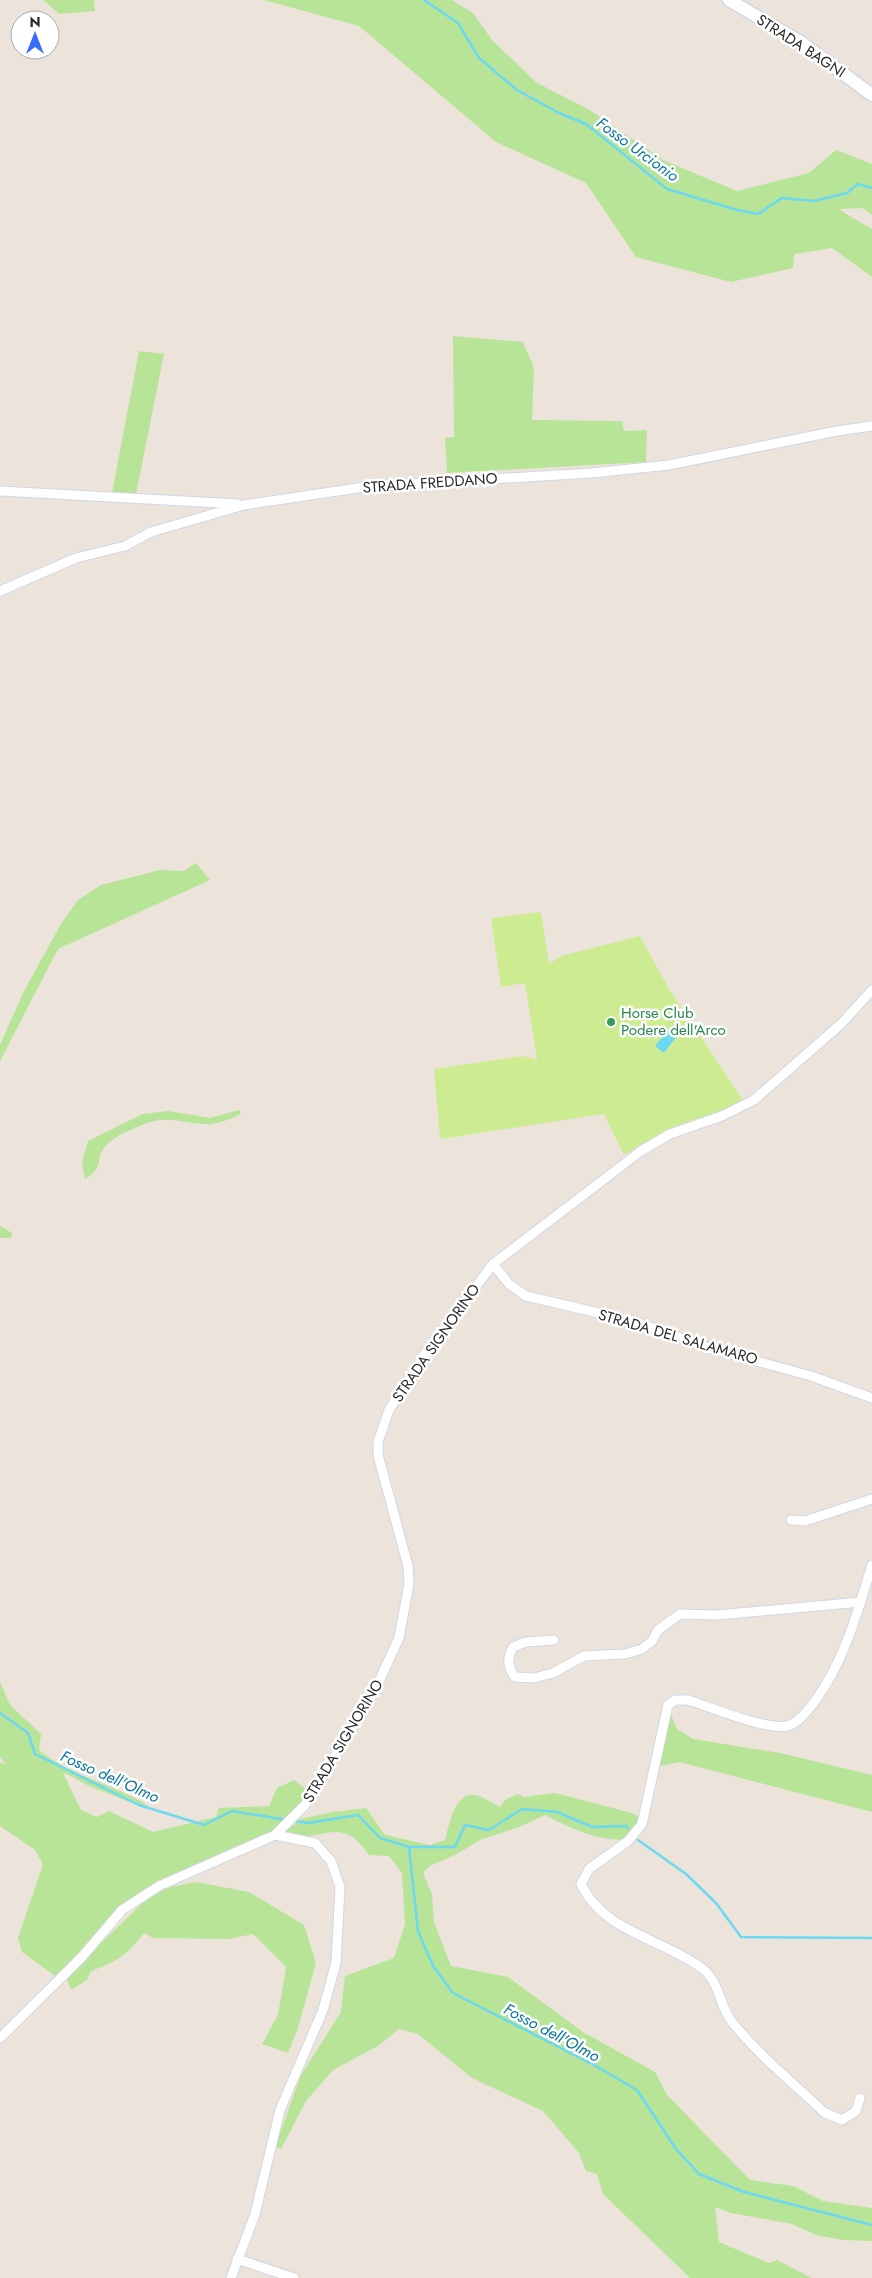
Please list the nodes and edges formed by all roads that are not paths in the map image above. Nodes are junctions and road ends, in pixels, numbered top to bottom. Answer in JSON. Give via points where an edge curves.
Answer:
{"nodes":[{"id":1,"x":729,"y":0,"type":"edge"},
{"id":2,"x":872,"y":95,"type":"edge"},
{"id":3,"x":872,"y":426,"type":"edge"},
{"id":4,"x":0,"y":491,"type":"edge"},
{"id":5,"x":244,"y":505,"type":"junction"},
{"id":6,"x":0,"y":592,"type":"edge"},
{"id":7,"x":872,"y":990,"type":"edge"},
{"id":8,"x":493,"y":1264,"type":"junction"},
{"id":9,"x":872,"y":1398,"type":"edge"},
{"id":10,"x":872,"y":1499,"type":"edge"},
{"id":11,"x":791,"y":1520,"type":"dead end"},
{"id":12,"x":872,"y":1565,"type":"edge"},
{"id":13,"x":861,"y":1602,"type":"junction"},
{"id":14,"x":554,"y":1640,"type":"dead end"},
{"id":15,"x":275,"y":1836,"type":"junction"},
{"id":16,"x":0,"y":2038,"type":"edge"},
{"id":17,"x":860,"y":2098,"type":"dead end"},
{"id":18,"x":237,"y":2259,"type":"junction"},
{"id":19,"x":231,"y":2278,"type":"edge"},
{"id":20,"x":294,"y":2278,"type":"edge"}],
"edges":[{"from":1,"to":2,"type":"street","name":"STRADA BAGNI","via":[[802,43]]},
{"from":3,"to":5,"type":"street","name":"STRADA FREDDANO","via":[[668,465],[592,473],[371,486]]},
{"from":4,"to":5,"type":"street"},
{"from":5,"to":6,"type":"street","name":"STRADA FREDDANO","via":[[151,532],[125,546],[76,558]]},
{"from":7,"to":8,"type":"street","name":"STRADA SIGNORINO","via":[[841,1024],[754,1100],[722,1116],[670,1134],[641,1151]]},
{"from":8,"to":9,"type":"street","name":"STRADA DEL SALAMARO","via":[[508,1284],[526,1296],[633,1321]]},
{"from":8,"to":15,"type":"street","name":"STRADA SIGNORINO","via":[[428,1349],[389,1410],[378,1442],[378,1455],[408,1566],[409,1584],[399,1638],[353,1730],[305,1806]]},
{"from":10,"to":11,"type":"street","via":[[805,1521]]},
{"from":12,"to":13,"type":"street"},
{"from":13,"to":14,"type":"street","via":[[717,1615],[680,1614],[658,1630],[642,1649],[625,1654],[584,1656],[552,1673],[534,1678],[515,1677],[509,1669],[508,1658],[514,1647],[526,1642]]},
{"from":13,"to":17,"type":"street","via":[[848,1643],[829,1682],[804,1716],[787,1726],[761,1724],[688,1700],[675,1700],[668,1705],[642,1824],[628,1841],[589,1869],[581,1884],[588,1899],[608,1918],[683,1955],[706,1971],[731,2020],[825,2113],[842,2120],[856,2111]]},
{"from":15,"to":16,"type":"street","name":"STRADA SIGNORINO","via":[[138,1897]]},
{"from":15,"to":18,"type":"street","via":[[315,1843],[331,1861],[340,1887],[336,1962],[324,2010],[280,2110],[255,2214]]},
{"from":18,"to":19,"type":"street"},
{"from":18,"to":20,"type":"street"}]}
